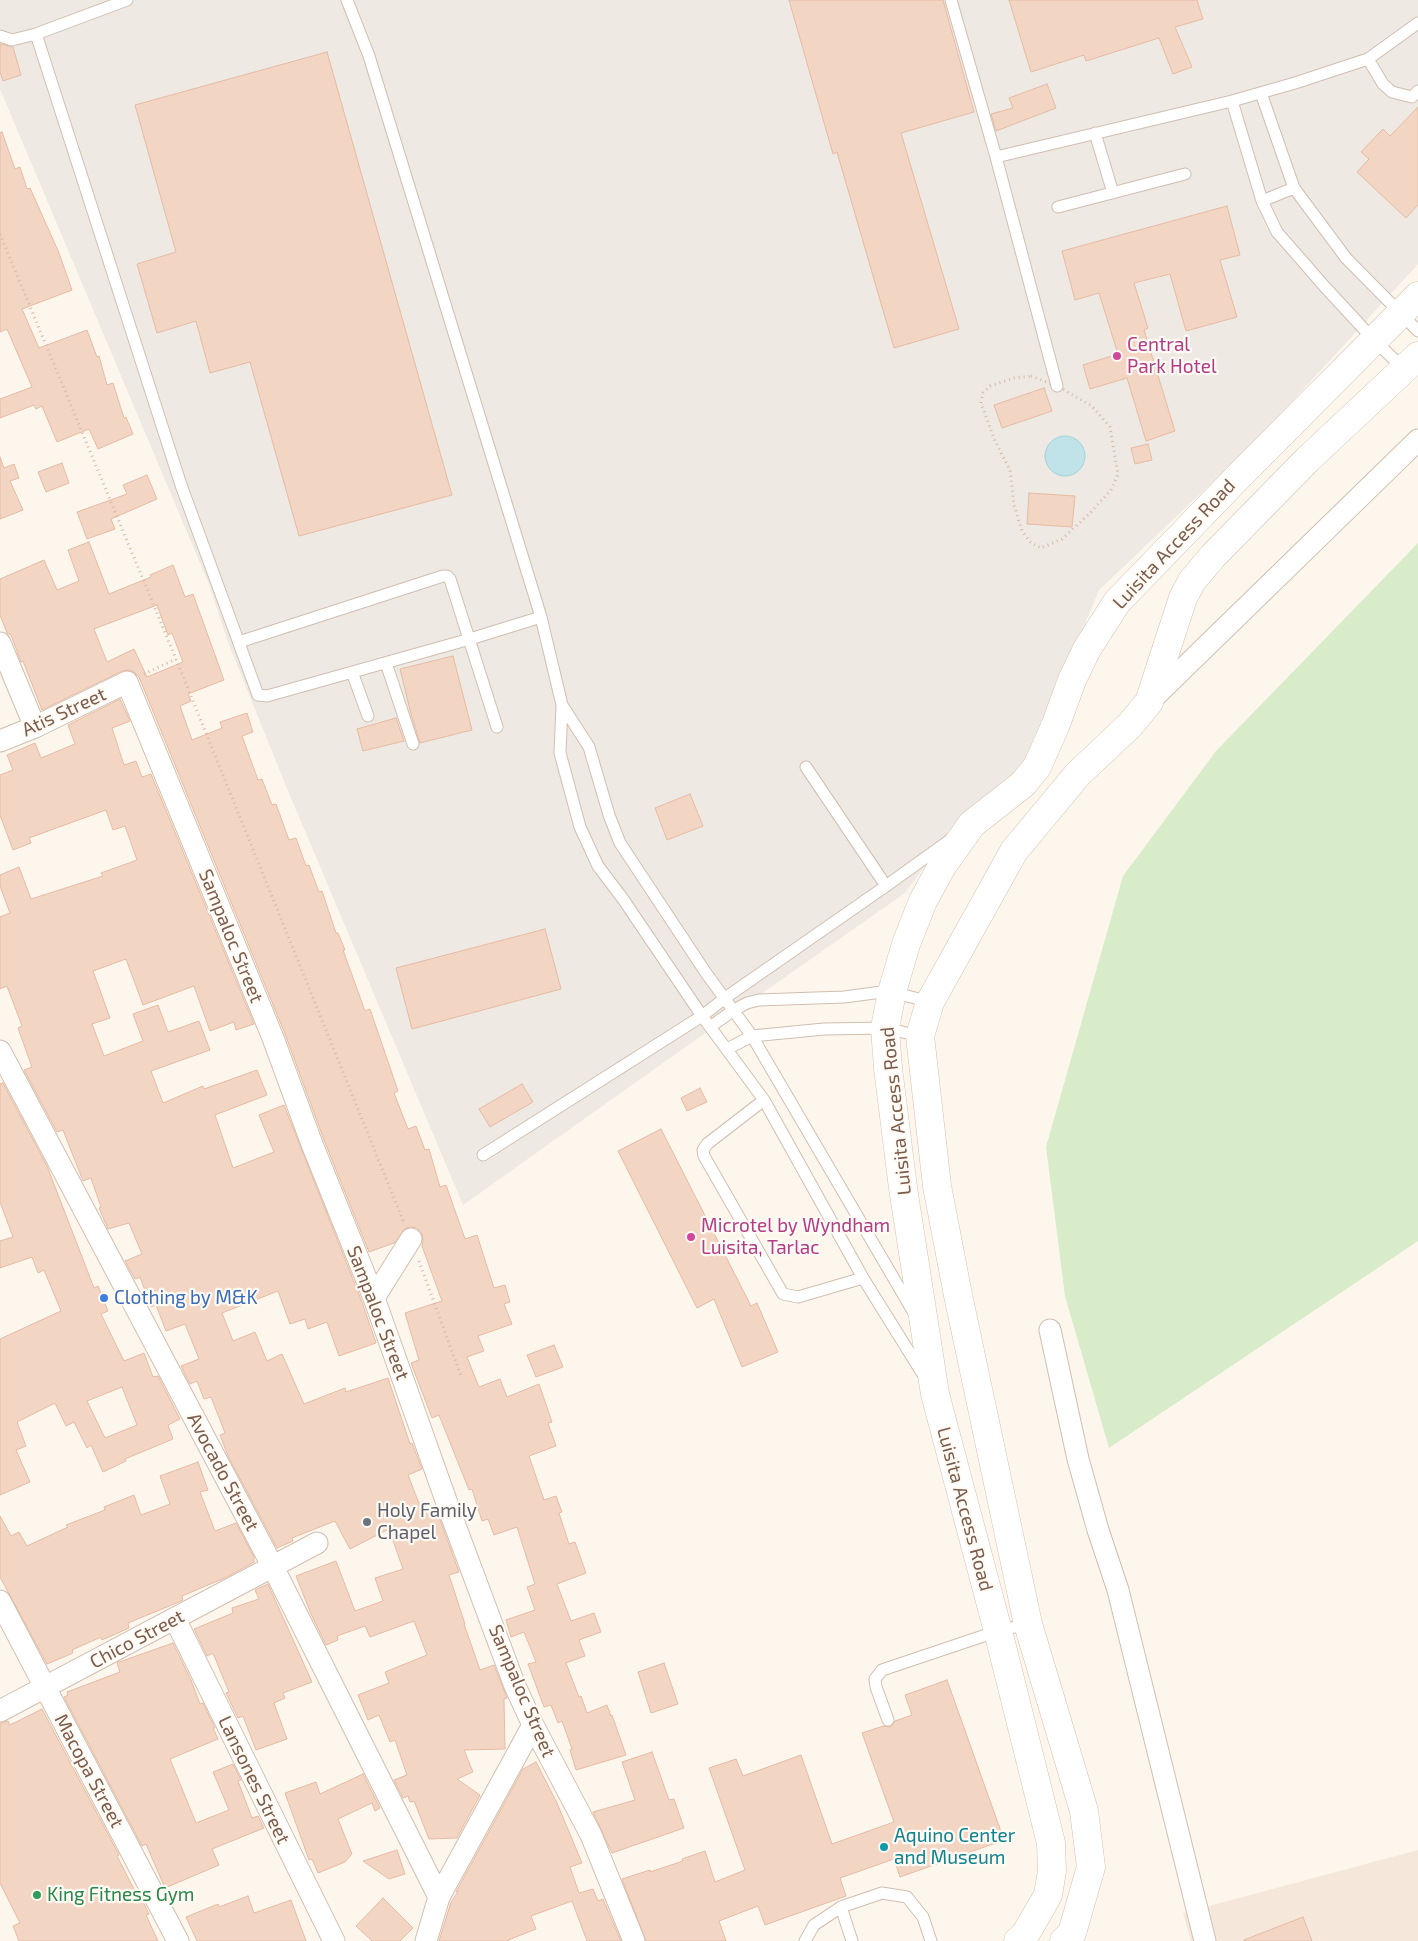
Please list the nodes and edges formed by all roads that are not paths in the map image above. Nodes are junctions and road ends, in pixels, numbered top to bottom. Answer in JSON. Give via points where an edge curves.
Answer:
{"nodes":[{"id":1,"x":127,"y":0,"type":"edge"},
{"id":2,"x":347,"y":0,"type":"edge"},
{"id":3,"x":950,"y":0,"type":"edge"},
{"id":4,"x":1418,"y":23,"type":"edge"},
{"id":5,"x":36,"y":34,"type":"junction"},
{"id":6,"x":0,"y":36,"type":"edge"},
{"id":7,"x":1368,"y":59,"type":"junction"},
{"id":8,"x":1418,"y":91,"type":"edge"},
{"id":9,"x":1261,"y":93,"type":"junction"},
{"id":10,"x":1232,"y":101,"type":"junction"},
{"id":11,"x":1095,"y":133,"type":"junction"},
{"id":12,"x":996,"y":157,"type":"junction"},
{"id":13,"x":1184,"y":174,"type":"dead end"},
{"id":14,"x":1294,"y":188,"type":"junction"},
{"id":15,"x":1113,"y":193,"type":"junction"},
{"id":16,"x":1262,"y":200,"type":"junction"},
{"id":17,"x":1058,"y":207,"type":"dead end"},
{"id":18,"x":1412,"y":314,"type":"edge"},
{"id":19,"x":1374,"y":340,"type":"junction"},
{"id":20,"x":1412,"y":363,"type":"edge"},
{"id":21,"x":1057,"y":386,"type":"road end"},
{"id":22,"x":1418,"y":440,"type":"edge"},
{"id":23,"x":541,"y":617,"type":"junction"},
{"id":24,"x":470,"y":639,"type":"junction"},
{"id":25,"x":239,"y":642,"type":"junction"},
{"id":26,"x":0,"y":643,"type":"edge"},
{"id":27,"x":386,"y":663,"type":"junction"},
{"id":28,"x":352,"y":672,"type":"junction"},
{"id":29,"x":127,"y":682,"type":"joint"},
{"id":30,"x":1149,"y":702,"type":"junction"},
{"id":31,"x":562,"y":705,"type":"junction"},
{"id":32,"x":368,"y":716,"type":"dead end"},
{"id":33,"x":35,"y":727,"type":"junction"},
{"id":34,"x":497,"y":727,"type":"dead end"},
{"id":35,"x":0,"y":741,"type":"edge"},
{"id":36,"x":413,"y":744,"type":"dead end"},
{"id":37,"x":806,"y":766,"type":"dead end"},
{"id":38,"x":972,"y":824,"type":"junction"},
{"id":39,"x":886,"y":886,"type":"junction"},
{"id":40,"x":892,"y":992,"type":"junction"},
{"id":41,"x":725,"y":998,"type":"junction"},
{"id":42,"x":930,"y":1002,"type":"junction"},
{"id":43,"x":734,"y":1010,"type":"junction"},
{"id":44,"x":702,"y":1016,"type":"junction"},
{"id":45,"x":710,"y":1027,"type":"junction"},
{"id":46,"x":885,"y":1028,"type":"junction"},
{"id":47,"x":752,"y":1036,"type":"junction"},
{"id":48,"x":920,"y":1036,"type":"junction"},
{"id":49,"x":727,"y":1049,"type":"junction"},
{"id":50,"x":0,"y":1051,"type":"edge"},
{"id":51,"x":764,"y":1100,"type":"junction"},
{"id":52,"x":483,"y":1155,"type":"dead end"},
{"id":53,"x":411,"y":1239,"type":"road end"},
{"id":54,"x":863,"y":1278,"type":"junction"},
{"id":55,"x":374,"y":1298,"type":"junction"},
{"id":56,"x":1050,"y":1330,"type":"dead end"},
{"id":57,"x":925,"y":1332,"type":"junction"},
{"id":58,"x":935,"y":1394,"type":"junction"},
{"id":59,"x":317,"y":1543,"type":"dead end"},
{"id":60,"x":273,"y":1567,"type":"junction"},
{"id":61,"x":0,"y":1601,"type":"edge"},
{"id":62,"x":175,"y":1619,"type":"junction"},
{"id":63,"x":1028,"y":1624,"type":"junction"},
{"id":64,"x":998,"y":1631,"type":"junction"},
{"id":65,"x":45,"y":1687,"type":"junction"},
{"id":66,"x":0,"y":1711,"type":"edge"},
{"id":67,"x":888,"y":1720,"type":"dead end"},
{"id":68,"x":533,"y":1725,"type":"junction"},
{"id":69,"x":440,"y":1897,"type":"junction"},
{"id":70,"x":841,"y":1907,"type":"junction"},
{"id":71,"x":178,"y":1941,"type":"edge"},
{"id":72,"x":334,"y":1941,"type":"edge"},
{"id":73,"x":426,"y":1941,"type":"edge"},
{"id":74,"x":634,"y":1941,"type":"edge"},
{"id":75,"x":805,"y":1941,"type":"edge"},
{"id":76,"x":852,"y":1941,"type":"edge"},
{"id":77,"x":931,"y":1941,"type":"edge"},
{"id":78,"x":1018,"y":1941,"type":"edge"},
{"id":79,"x":1064,"y":1941,"type":"edge"},
{"id":80,"x":1205,"y":1941,"type":"edge"}],
"edges":[{"from":1,"to":5,"type":"lane"},
{"from":2,"to":23,"type":"lane","via":[[369,56]]},
{"from":3,"to":12,"type":"lane"},
{"from":4,"to":7,"type":"lane"},
{"from":5,"to":6,"type":"lane","via":[[12,40]]},
{"from":5,"to":25,"type":"lane","via":[[181,485]]},
{"from":7,"to":8,"type":"lane","via":[[1383,84],[1392,92],[1412,97]]},
{"from":7,"to":9,"type":"lane"},
{"from":9,"to":10,"type":"lane"},
{"from":9,"to":14,"type":"lane"},
{"from":10,"to":11,"type":"lane"},
{"from":10,"to":16,"type":"lane"},
{"from":11,"to":12,"type":"lane"},
{"from":11,"to":15,"type":"lane"},
{"from":12,"to":21,"type":"lane"},
{"from":13,"to":15,"type":"lane"},
{"from":14,"to":16,"type":"lane"},
{"from":14,"to":18,"type":"lane","via":[[1346,258]]},
{"from":15,"to":17,"type":"lane"},
{"from":16,"to":19,"type":"lane","via":[[1277,232]]},
{"from":18,"to":19,"type":"main road","name":"Luisita Access Road"},
{"from":19,"to":20,"type":"lane"},
{"from":19,"to":38,"type":"main road","name":"Luisita Access Road","via":[[1117,602],[1087,649],[1037,767],[1023,784]]},
{"from":20,"to":30,"type":"main road","name":"Luisita Access Road","via":[[1307,460],[1192,581],[1183,598]]},
{"from":22,"to":30,"type":"street"},
{"from":23,"to":24,"type":"lane"},
{"from":23,"to":31,"type":"lane"},
{"from":24,"to":25,"type":"lane","via":[[450,579],[443,576]]},
{"from":24,"to":27,"type":"lane"},
{"from":24,"to":34,"type":"lane"},
{"from":25,"to":28,"type":"lane","via":[[260,696]]},
{"from":26,"to":33,"type":"street"},
{"from":27,"to":28,"type":"lane"},
{"from":27,"to":36,"type":"lane"},
{"from":28,"to":32,"type":"lane"},
{"from":29,"to":33,"type":"street","name":"Atis Street"},
{"from":29,"to":55,"type":"street","name":"Sampaloc Street","via":[[273,1038]]},
{"from":30,"to":42,"type":"main road","name":"Luisita Access Road","via":[[1130,725],[1078,774],[1014,851]]},
{"from":31,"to":41,"type":"lane","via":[[589,747],[608,815],[620,843]]},
{"from":31,"to":44,"type":"lane","via":[[560,754],[580,827],[598,866]]},
{"from":33,"to":35,"type":"street","name":"Atis Street"},
{"from":37,"to":39,"type":"lane"},
{"from":38,"to":39,"type":"lane"},
{"from":38,"to":40,"type":"main road","name":"Luisita Access Road","via":[[942,866],[923,901]]},
{"from":39,"to":41,"type":"lane"},
{"from":40,"to":42,"type":"lane"},
{"from":40,"to":43,"type":"lane","via":[[759,1000]]},
{"from":40,"to":46,"type":"main road","name":"Luisita Access Road"},
{"from":41,"to":43,"type":"lane"},
{"from":41,"to":44,"type":"lane"},
{"from":42,"to":48,"type":"main road","name":"Luisita Access Road"},
{"from":43,"to":45,"type":"lane"},
{"from":43,"to":47,"type":"lane"},
{"from":44,"to":45,"type":"lane"},
{"from":44,"to":52,"type":"lane"},
{"from":45,"to":49,"type":"lane"},
{"from":46,"to":47,"type":"lane","via":[[824,1029]]},
{"from":46,"to":48,"type":"lane"},
{"from":46,"to":57,"type":"main road","name":"Luisita Access Road","via":[[903,1188]]},
{"from":47,"to":49,"type":"lane"},
{"from":47,"to":57,"type":"lane"},
{"from":48,"to":63,"type":"main road","name":"Luisita Access Road","via":[[937,1186]]},
{"from":49,"to":51,"type":"lane"},
{"from":50,"to":60,"type":"street","name":"Avocado Street"},
{"from":51,"to":54,"type":"lane"},
{"from":51,"to":54,"type":"lane","via":[[707,1144],[703,1150],[708,1165],[783,1294],[798,1297]]},
{"from":53,"to":55,"type":"street"},
{"from":54,"to":58,"type":"lane"},
{"from":55,"to":68,"type":"street","name":"Sampaloc Street","via":[[453,1520],[515,1686]]},
{"from":56,"to":80,"type":"street","via":[[1078,1459],[1118,1590]]},
{"from":57,"to":58,"type":"main road","name":"Luisita Access Road"},
{"from":58,"to":64,"type":"main road","name":"Luisita Access Road"},
{"from":59,"to":60,"type":"street","name":"Chico Street"},
{"from":60,"to":62,"type":"street","name":"Chico Street"},
{"from":60,"to":69,"type":"street","name":"Avocado Street"},
{"from":61,"to":65,"type":"street","name":"Macopa Street"},
{"from":62,"to":65,"type":"street","name":"Chico Street"},
{"from":62,"to":72,"type":"street","name":"Lansones Street"},
{"from":63,"to":64,"type":"lane"},
{"from":63,"to":79,"type":"main road","name":"Luisita Access Road","via":[[1084,1811],[1090,1858],[1091,1867],[1072,1933]]},
{"from":64,"to":67,"type":"lane","via":[[882,1670],[875,1679]]},
{"from":64,"to":78,"type":"main road","name":"Luisita Access Road","via":[[1051,1843],[1052,1871],[1048,1895]]},
{"from":65,"to":66,"type":"street","name":"Chico Street"},
{"from":65,"to":71,"type":"street","name":"Macopa Street"},
{"from":68,"to":69,"type":"street"},
{"from":68,"to":74,"type":"street","name":"Sampaloc Street","via":[[592,1835]]},
{"from":69,"to":73,"type":"street"},
{"from":70,"to":75,"type":"lane","via":[[814,1925]]},
{"from":70,"to":76,"type":"lane"},
{"from":70,"to":77,"type":"lane","via":[[882,1893],[907,1897],[922,1917]]}]}
